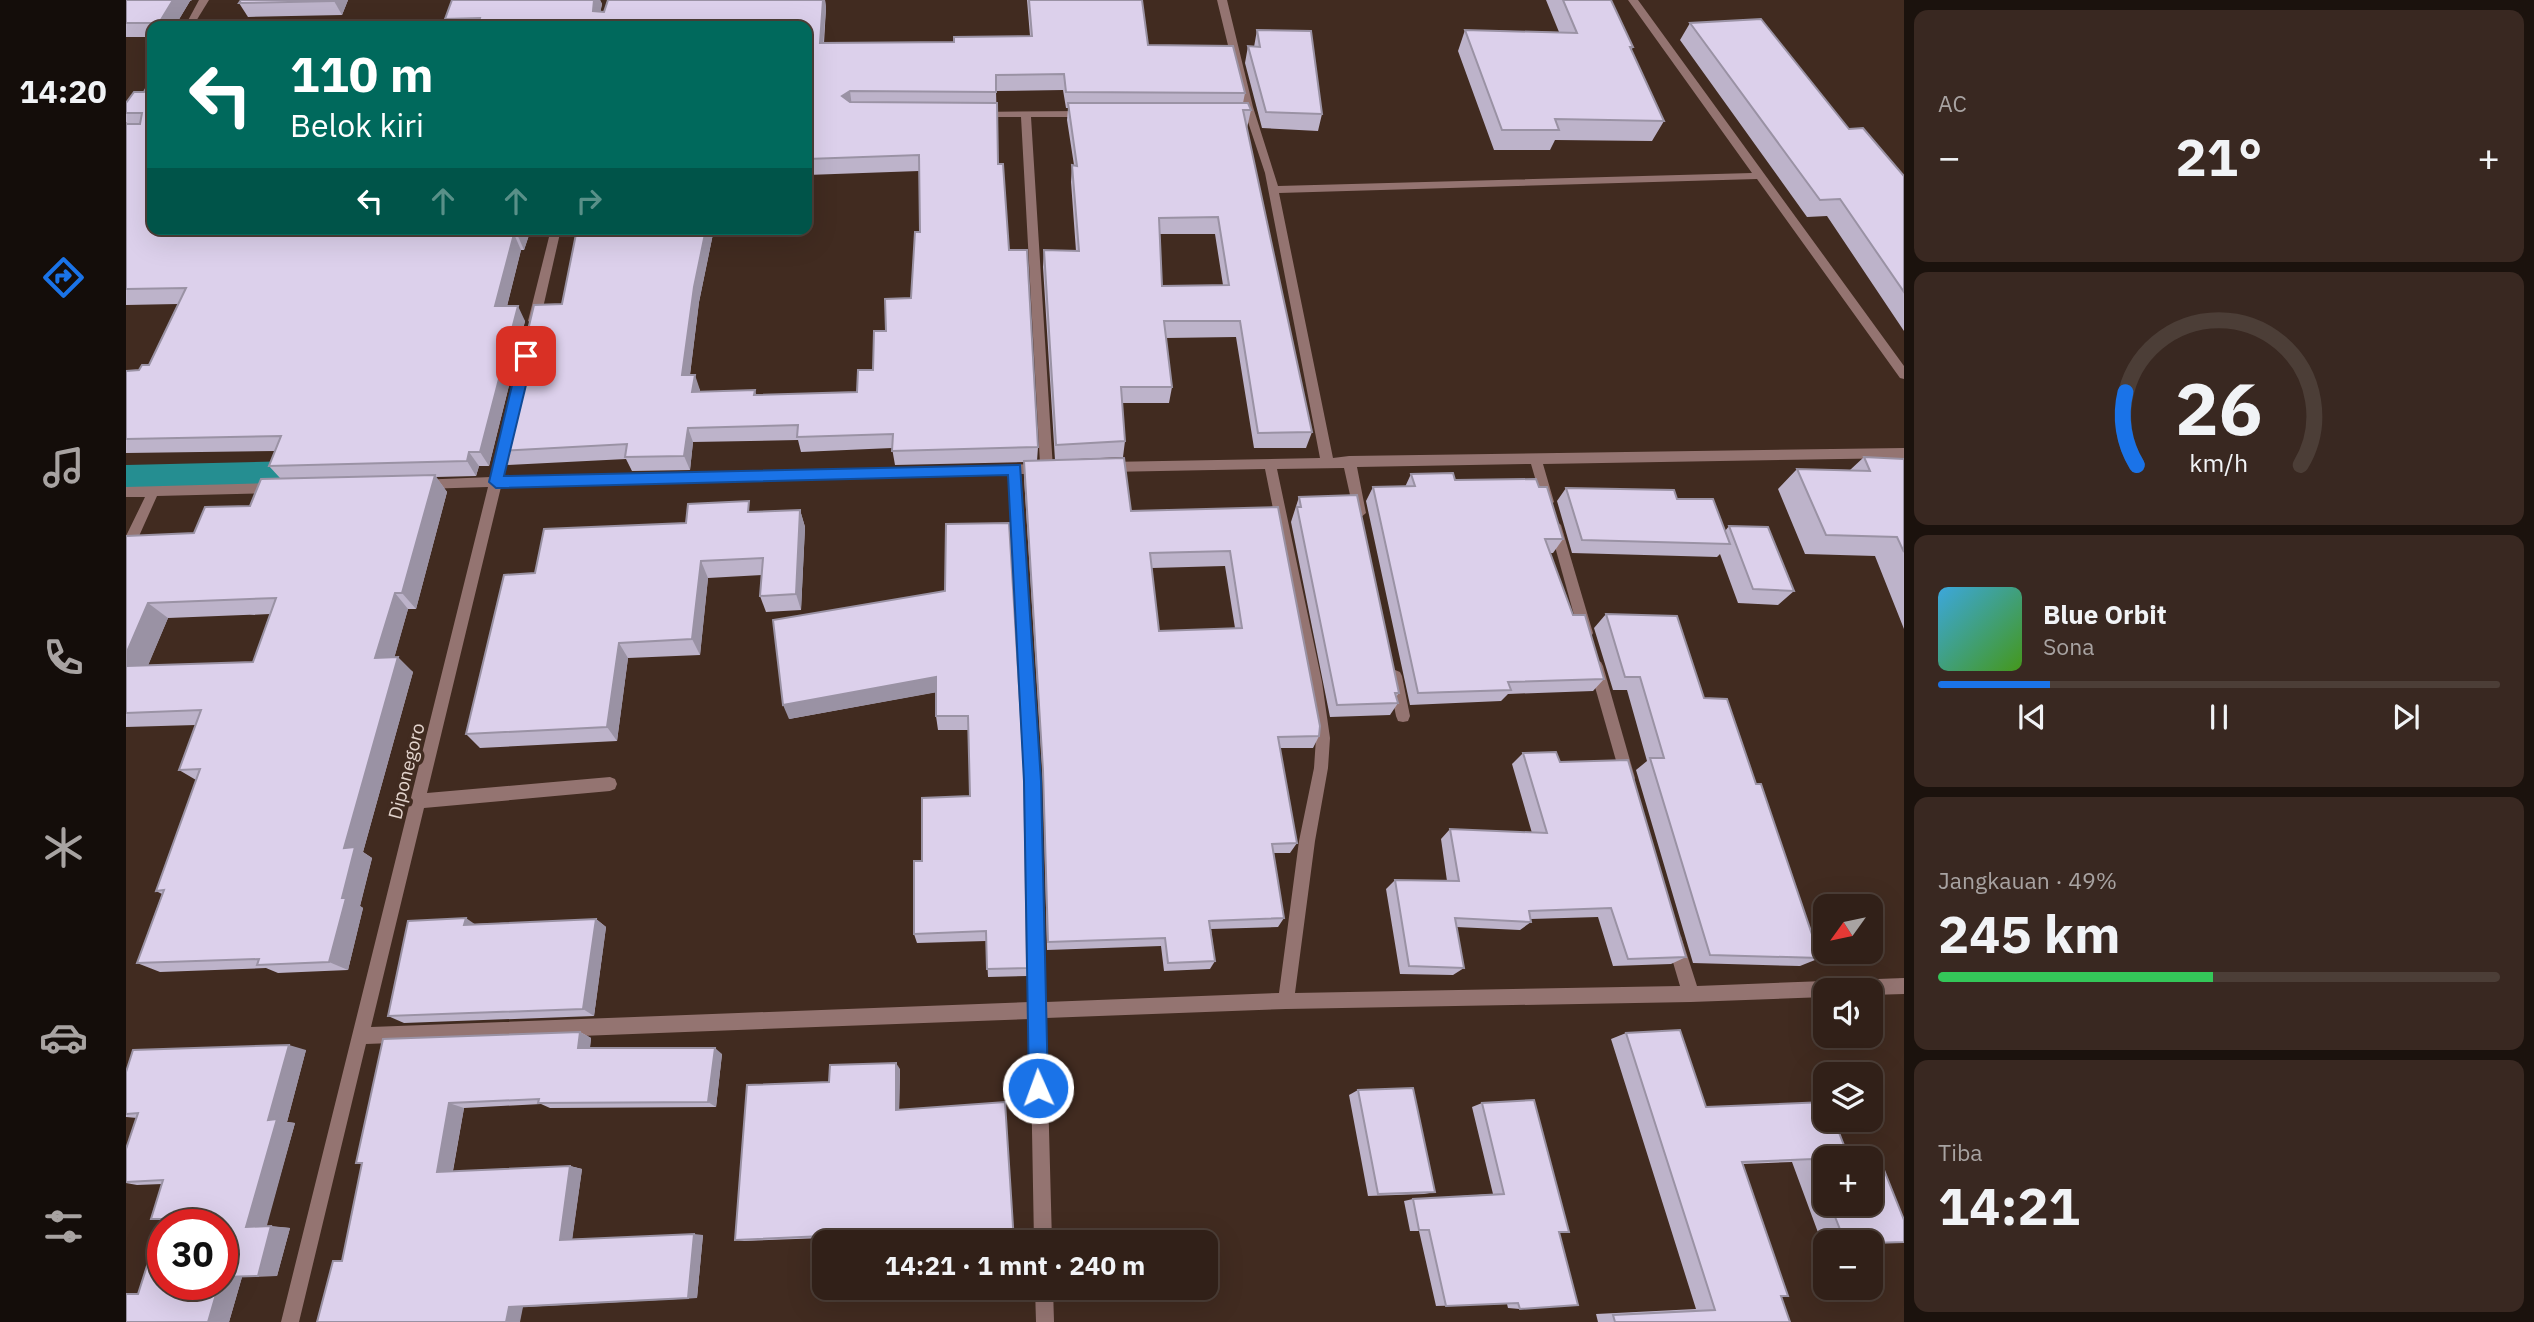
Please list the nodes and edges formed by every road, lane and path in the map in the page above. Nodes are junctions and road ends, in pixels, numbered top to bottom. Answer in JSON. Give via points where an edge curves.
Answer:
{"nodes":[{"id":1,"x":204,"y":0,"type":"edge"},
{"id":2,"x":1222,"y":0,"type":"edge"},
{"id":3,"x":1633,"y":0,"type":"edge"},
{"id":4,"x":191,"y":21,"type":"edge"},
{"id":5,"x":972,"y":114,"type":"edge"},
{"id":6,"x":1026,"y":114,"type":"junction"},
{"id":7,"x":1092,"y":114,"type":"edge"},
{"id":8,"x":1237,"y":115,"type":"edge"},
{"id":9,"x":1250,"y":115,"type":"junction"},
{"id":10,"x":1758,"y":176,"type":"junction"},
{"id":11,"x":1273,"y":190,"type":"junction"},
{"id":12,"x":555,"y":235,"type":"edge"},
{"id":13,"x":531,"y":336,"type":"edge"},
{"id":14,"x":1904,"y":375,"type":"edge"},
{"id":15,"x":508,"y":429,"type":"edge"},
{"id":16,"x":1904,"y":453,"type":"edge"},
{"id":17,"x":1535,"y":458,"type":"junction"},
{"id":18,"x":1327,"y":461,"type":"junction"},
{"id":19,"x":1349,"y":461,"type":"junction"},
{"id":20,"x":1270,"y":463,"type":"junction"},
{"id":21,"x":1061,"y":468,"type":"edge"},
{"id":22,"x":1089,"y":468,"type":"edge"},
{"id":23,"x":1014,"y":469,"type":"junction"},
{"id":24,"x":1047,"y":469,"type":"junction"},
{"id":25,"x":496,"y":482,"type":"junction"},
{"id":26,"x":414,"y":485,"type":"edge"},
{"id":27,"x":290,"y":488,"type":"edge"},
{"id":28,"x":126,"y":492,"type":"edge"},
{"id":29,"x":153,"y":492,"type":"junction"},
{"id":30,"x":1363,"y":526,"type":"edge"},
{"id":31,"x":126,"y":550,"type":"edge"},
{"id":32,"x":1393,"y":666,"type":"edge"},
{"id":33,"x":1403,"y":716,"type":"dead end"},
{"id":34,"x":610,"y":784,"type":"dead end"},
{"id":35,"x":1632,"y":793,"type":"edge"},
{"id":36,"x":418,"y":801,"type":"junction"},
{"id":37,"x":1671,"y":928,"type":"edge"},
{"id":38,"x":1904,"y":986,"type":"edge"},
{"id":39,"x":1690,"y":995,"type":"junction"},
{"id":40,"x":1286,"y":1001,"type":"junction"},
{"id":41,"x":1036,"y":1010,"type":"junction"},
{"id":42,"x":361,"y":1036,"type":"junction"},
{"id":43,"x":1043,"y":1230,"type":"edge"},
{"id":44,"x":1044,"y":1300,"type":"edge"},
{"id":45,"x":290,"y":1322,"type":"edge"},
{"id":46,"x":1045,"y":1322,"type":"edge"}],
"edges":[{"from":1,"to":4,"type":"street"},
{"from":2,"to":9,"type":"street"},
{"from":3,"to":10,"type":"street"},
{"from":5,"to":6,"type":"street"},
{"from":6,"to":7,"type":"street"},
{"from":6,"to":24,"type":"street"},
{"from":8,"to":9,"type":"street"},
{"from":9,"to":11,"type":"street"},
{"from":10,"to":11,"type":"street"},
{"from":10,"to":14,"type":"street"},
{"from":11,"to":18,"type":"street"},
{"from":12,"to":13,"type":"street"},
{"from":15,"to":25,"type":"street","name":"Diponegoro"},
{"from":16,"to":17,"type":"street"},
{"from":17,"to":19,"type":"street"},
{"from":17,"to":35,"type":"street"},
{"from":18,"to":19,"type":"street"},
{"from":18,"to":20,"type":"street"},
{"from":19,"to":30,"type":"street"},
{"from":20,"to":22,"type":"street"},
{"from":20,"to":40,"type":"street","via":[[1323,738]]},
{"from":21,"to":24,"type":"street"},
{"from":23,"to":24,"type":"street"},
{"from":23,"to":25,"type":"street"},
{"from":23,"to":41,"type":"street","via":[[1033,781]]},
{"from":25,"to":26,"type":"street"},
{"from":25,"to":36,"type":"street","name":"Diponegoro"},
{"from":27,"to":29,"type":"street"},
{"from":28,"to":29,"type":"street"},
{"from":29,"to":31,"type":"street"},
{"from":32,"to":33,"type":"street"},
{"from":34,"to":36,"type":"street"},
{"from":36,"to":42,"type":"street","name":"Diponegoro"},
{"from":37,"to":39,"type":"street"},
{"from":38,"to":39,"type":"street"},
{"from":39,"to":40,"type":"street"},
{"from":40,"to":41,"type":"street"},
{"from":41,"to":42,"type":"street"},
{"from":41,"to":43,"type":"street"},
{"from":42,"to":45,"type":"street","name":"Diponegoro"},
{"from":44,"to":46,"type":"street"}]}
